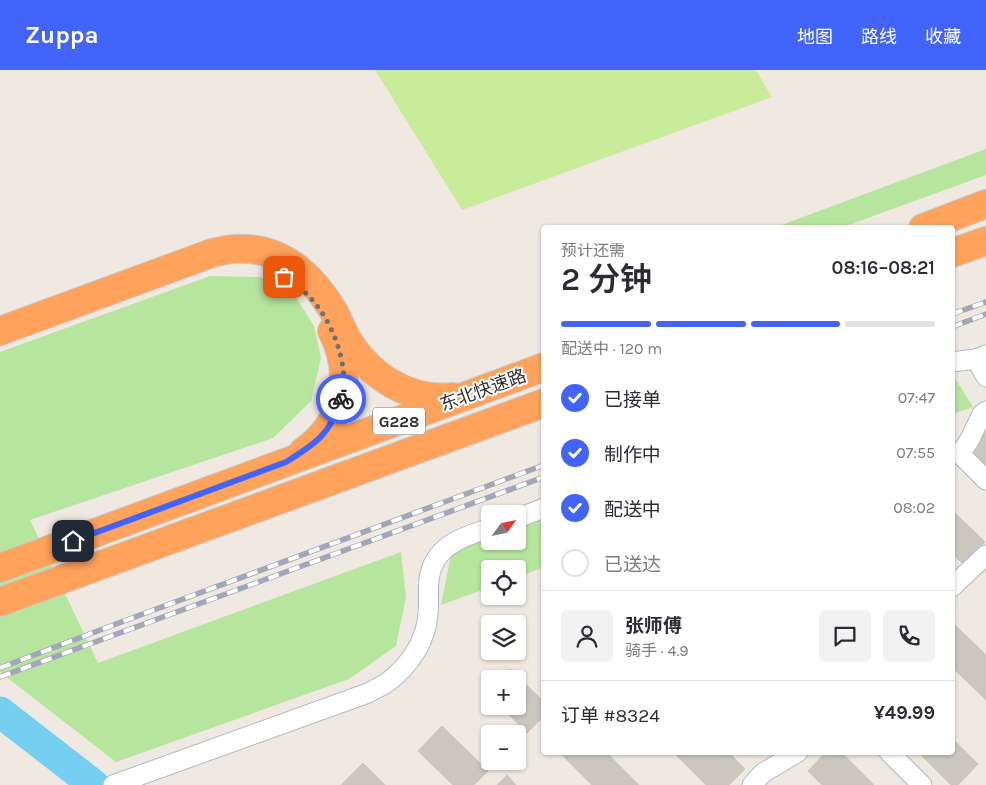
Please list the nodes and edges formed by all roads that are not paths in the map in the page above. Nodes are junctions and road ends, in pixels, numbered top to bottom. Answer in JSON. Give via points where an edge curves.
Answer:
{"nodes":[{"id":1,"x":986,"y":204,"type":"edge"},
{"id":2,"x":931,"y":225,"type":"edge"},
{"id":3,"x":986,"y":241,"type":"edge"},
{"id":4,"x":955,"y":252,"type":"edge"},
{"id":5,"x":0,"y":331,"type":"edge"},
{"id":6,"x":0,"y":348,"type":"edge"},
{"id":7,"x":981,"y":357,"type":"edge"},
{"id":8,"x":955,"y":361,"type":"edge"},
{"id":9,"x":541,"y":368,"type":"edge"},
{"id":10,"x":986,"y":377,"type":"edge"},
{"id":11,"x":476,"y":392,"type":"junction"},
{"id":12,"x":541,"y":404,"type":"edge"},
{"id":13,"x":986,"y":411,"type":"edge"},
{"id":14,"x":286,"y":462,"type":"junction"},
{"id":15,"x":986,"y":480,"type":"edge"},
{"id":16,"x":541,"y":509,"type":"edge"},
{"id":17,"x":526,"y":515,"type":"edge"},
{"id":18,"x":481,"y":531,"type":"edge"},
{"id":19,"x":986,"y":556,"type":"edge"},
{"id":20,"x":0,"y":568,"type":"edge"},
{"id":21,"x":955,"y":584,"type":"edge"},
{"id":22,"x":0,"y":602,"type":"edge"},
{"id":23,"x":793,"y":755,"type":"edge"},
{"id":24,"x":892,"y":755,"type":"edge"},
{"id":25,"x":113,"y":785,"type":"edge"},
{"id":26,"x":752,"y":785,"type":"edge"},
{"id":27,"x":922,"y":785,"type":"edge"}],
"edges":[{"from":1,"to":2,"type":"highway"},
{"from":3,"to":4,"type":"highway"},
{"from":5,"to":11,"type":"highway","via":[[212,254],[252,249],[272,253],[306,275],[320,291],[360,357],[389,383],[427,397],[444,398]]},
{"from":6,"to":14,"type":"highway","via":[[213,270],[230,266],[264,268],[300,287],[315,303],[338,343],[343,362],[344,382],[334,418],[315,444]]},
{"from":7,"to":8,"type":"street"},
{"from":7,"to":10,"type":"street"},
{"from":9,"to":11,"type":"highway","name":"东北快速路","number":"G228"},
{"from":11,"to":14,"type":"highway","name":"东北快速路","number":"G228"},
{"from":12,"to":22,"type":"highway","name":"东北快速路","number":"G228"},
{"from":13,"to":15,"type":"street","via":[[960,454]]},
{"from":14,"to":20,"type":"highway","name":"东北快速路","number":"G228"},
{"from":16,"to":17,"type":"street"},
{"from":18,"to":25,"type":"street","via":[[453,543],[435,560],[430,574],[424,634],[416,653],[387,683]]},
{"from":19,"to":21,"type":"street"},
{"from":23,"to":26,"type":"street","via":[[763,773]]},
{"from":24,"to":27,"type":"street"}]}
